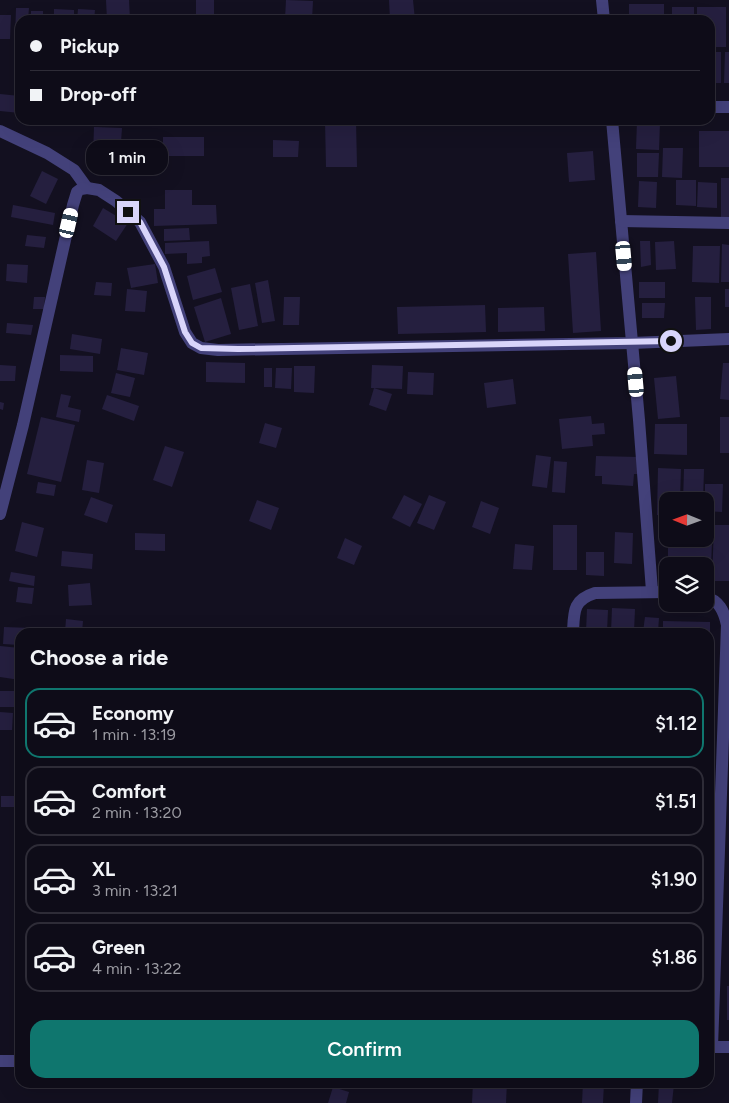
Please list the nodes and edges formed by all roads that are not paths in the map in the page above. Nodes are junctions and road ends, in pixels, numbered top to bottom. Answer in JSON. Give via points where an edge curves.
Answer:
{"nodes":[{"id":1,"x":602,"y":0,"type":"edge"},
{"id":2,"x":604,"y":15,"type":"edge"},
{"id":3,"x":715,"y":107,"type":"edge"},
{"id":4,"x":729,"y":107,"type":"edge"},
{"id":5,"x":612,"y":125,"type":"edge"},
{"id":6,"x":0,"y":131,"type":"edge"},
{"id":7,"x":87,"y":188,"type":"junction"},
{"id":8,"x":621,"y":221,"type":"junction"},
{"id":9,"x":729,"y":223,"type":"edge"},
{"id":10,"x":729,"y":339,"type":"edge"},
{"id":11,"x":632,"y":343,"type":"junction"},
{"id":12,"x":0,"y":514,"type":"edge"},
{"id":13,"x":652,"y":591,"type":"junction"},
{"id":14,"x":659,"y":591,"type":"edge"},
{"id":15,"x":714,"y":601,"type":"edge"},
{"id":16,"x":573,"y":628,"type":"edge"},
{"id":17,"x":714,"y":968,"type":"edge"},
{"id":18,"x":714,"y":1047,"type":"edge"},
{"id":19,"x":729,"y":1047,"type":"edge"},
{"id":20,"x":0,"y":1061,"type":"edge"},
{"id":21,"x":15,"y":1061,"type":"edge"},
{"id":22,"x":637,"y":1088,"type":"edge"},
{"id":23,"x":636,"y":1103,"type":"edge"}],
"edges":[{"from":1,"to":2,"type":"street"},
{"from":3,"to":4,"type":"street"},
{"from":5,"to":8,"type":"street"},
{"from":6,"to":7,"type":"street","via":[[68,166]]},
{"from":7,"to":11,"type":"street","via":[[99,190],[140,222],[164,267],[185,332],[192,343],[201,348]]},
{"from":7,"to":12,"type":"street","via":[[77,192],[73,205]]},
{"from":8,"to":9,"type":"street"},
{"from":8,"to":11,"type":"street"},
{"from":10,"to":11,"type":"street"},
{"from":11,"to":13,"type":"street"},
{"from":13,"to":14,"type":"street"},
{"from":13,"to":16,"type":"street","via":[[595,592],[584,596],[578,602]]},
{"from":15,"to":17,"type":"street","via":[[725,613],[727,625]]},
{"from":18,"to":19,"type":"street"},
{"from":20,"to":21,"type":"street"},
{"from":22,"to":23,"type":"street"}]}
